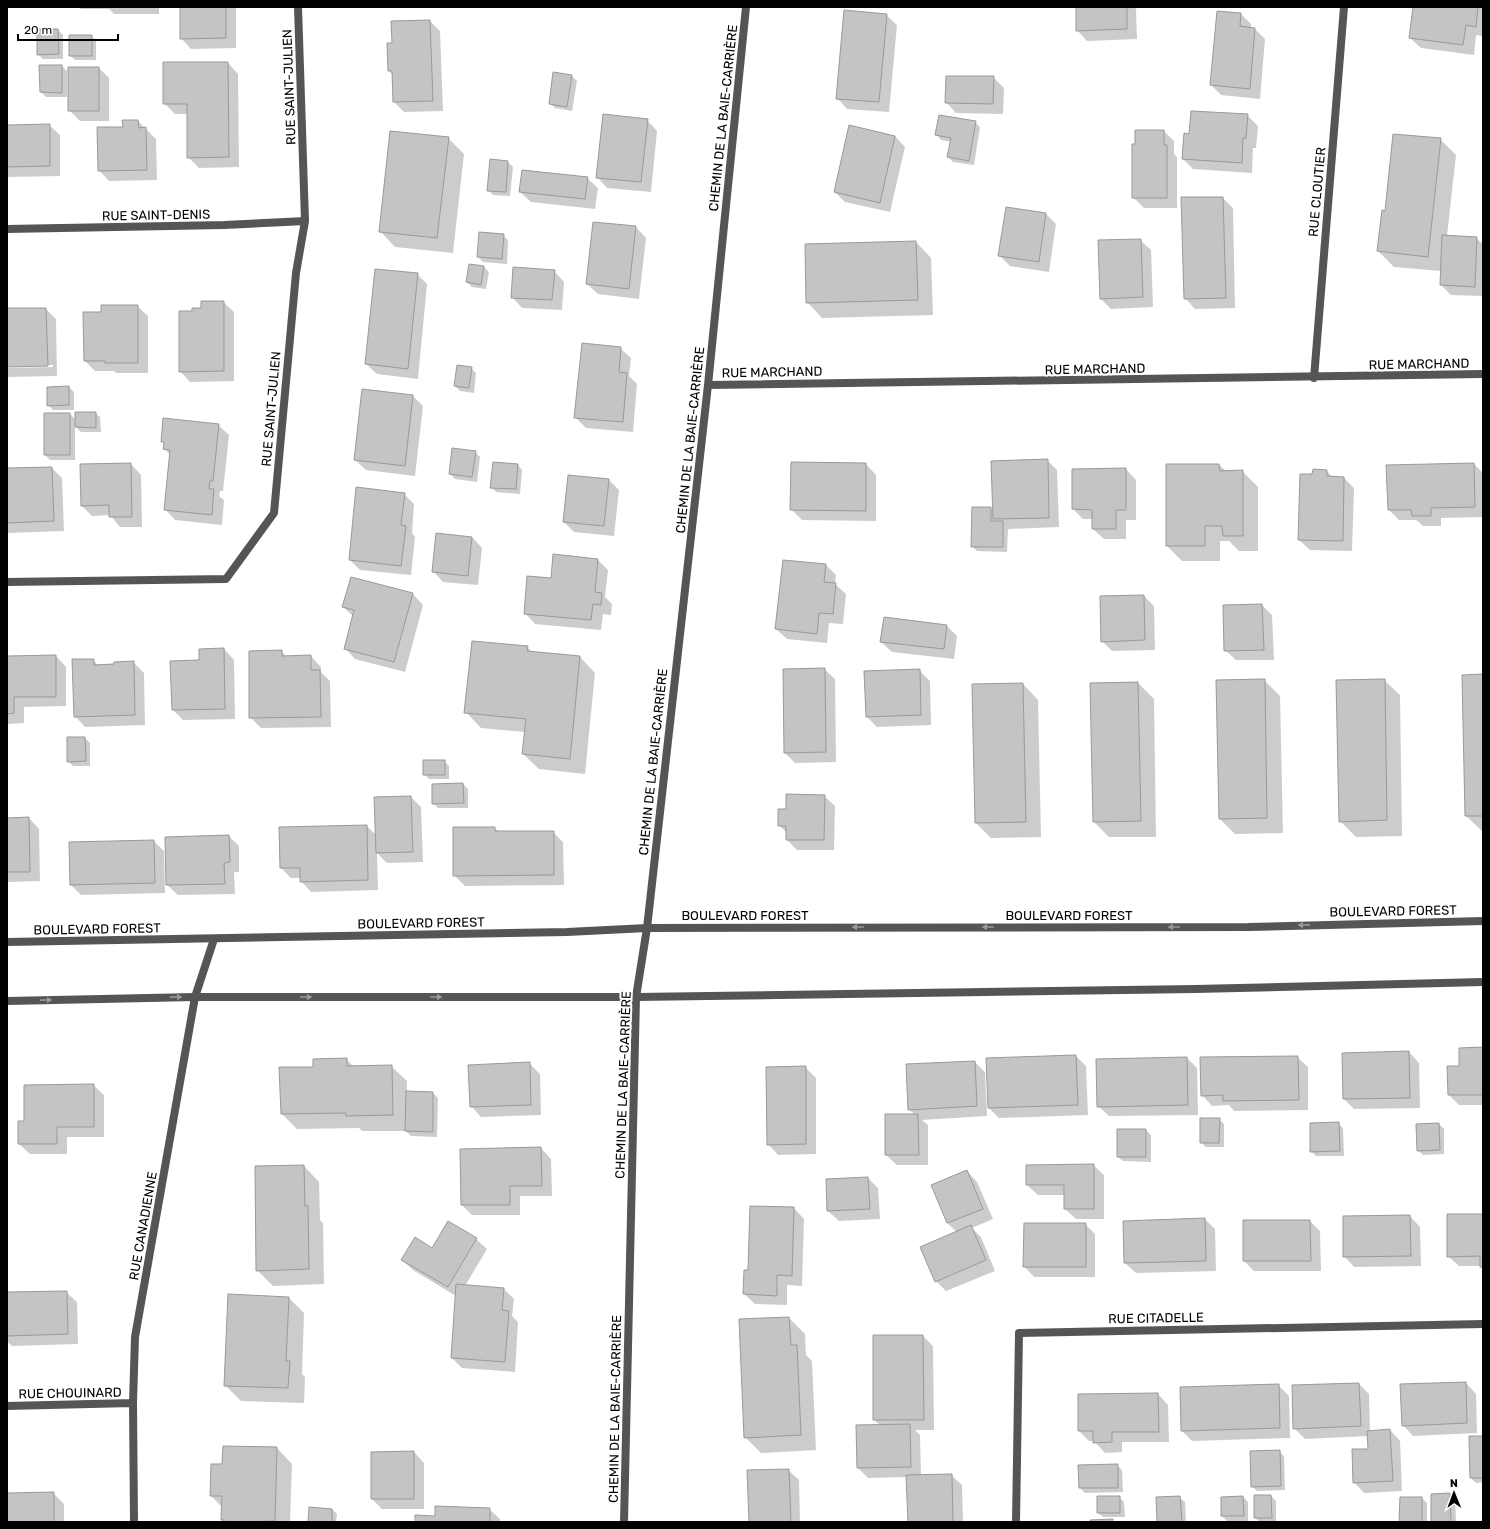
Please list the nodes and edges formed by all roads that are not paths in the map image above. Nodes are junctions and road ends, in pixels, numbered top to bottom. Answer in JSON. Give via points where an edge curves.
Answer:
{"nodes":[{"id":1,"x":298,"y":7,"type":"edge"},
{"id":2,"x":746,"y":7,"type":"edge"},
{"id":3,"x":1344,"y":7,"type":"edge"},
{"id":4,"x":305,"y":221,"type":"junction"},
{"id":5,"x":7,"y":230,"type":"edge"},
{"id":6,"x":1483,"y":374,"type":"edge"},
{"id":7,"x":1314,"y":378,"type":"junction"},
{"id":8,"x":708,"y":385,"type":"junction"},
{"id":9,"x":7,"y":582,"type":"edge"},
{"id":10,"x":1483,"y":921,"type":"edge"},
{"id":11,"x":647,"y":928,"type":"junction"},
{"id":12,"x":214,"y":939,"type":"junction"},
{"id":13,"x":7,"y":942,"type":"edge"},
{"id":14,"x":1483,"y":982,"type":"edge"},
{"id":15,"x":195,"y":997,"type":"junction"},
{"id":16,"x":636,"y":997,"type":"junction"},
{"id":17,"x":7,"y":1001,"type":"edge"},
{"id":18,"x":1483,"y":1324,"type":"edge"},
{"id":19,"x":133,"y":1403,"type":"junction"},
{"id":20,"x":7,"y":1406,"type":"edge"},
{"id":21,"x":134,"y":1522,"type":"edge"},
{"id":22,"x":624,"y":1522,"type":"edge"},
{"id":23,"x":1016,"y":1522,"type":"edge"}],
"edges":[{"from":1,"to":4,"type":"street","name":"RUE SAINT-JULIEN"},
{"from":2,"to":8,"type":"street","name":"CHEMIN DE LA BAIE-CARRIÈRE"},
{"from":3,"to":7,"type":"street","name":"RUE CLOUTIER"},
{"from":4,"to":5,"type":"street","name":"RUE SAINT-DENIS"},
{"from":4,"to":9,"type":"street","name":"RUE SAINT-JULIEN","via":[[296,272],[274,513],[226,579]]},
{"from":6,"to":7,"type":"street","name":"RUE MARCHAND"},
{"from":7,"to":8,"type":"street","name":"RUE MARCHAND"},
{"from":8,"to":11,"type":"street","name":"CHEMIN DE LA BAIE-CARRIÈRE"},
{"from":10,"to":11,"type":"street","name":"BOULEVARD FOREST","one_way":true,"via":[[1248,927]]},
{"from":11,"to":12,"type":"street","name":"BOULEVARD FOREST"},
{"from":11,"to":16,"type":"street","name":"CHEMIN DE LA BAIE-CARRIÈRE"},
{"from":12,"to":13,"type":"street","name":"BOULEVARD FOREST"},
{"from":12,"to":15,"type":"street","name":"RUE CANADIENNE"},
{"from":14,"to":16,"type":"street"},
{"from":15,"to":16,"type":"street","one_way":true},
{"from":17,"to":15,"type":"street","one_way":true},
{"from":15,"to":19,"type":"street","name":"RUE CANADIENNE","via":[[135,1337]]},
{"from":16,"to":22,"type":"street","name":"CHEMIN DE LA BAIE-CARRIÈRE"},
{"from":18,"to":23,"type":"street","name":"RUE CITADELLE","via":[[1019,1333]]},
{"from":19,"to":20,"type":"street","name":"RUE CHOUINARD"},
{"from":19,"to":21,"type":"street","name":"RUE CANADIENNE"}]}
